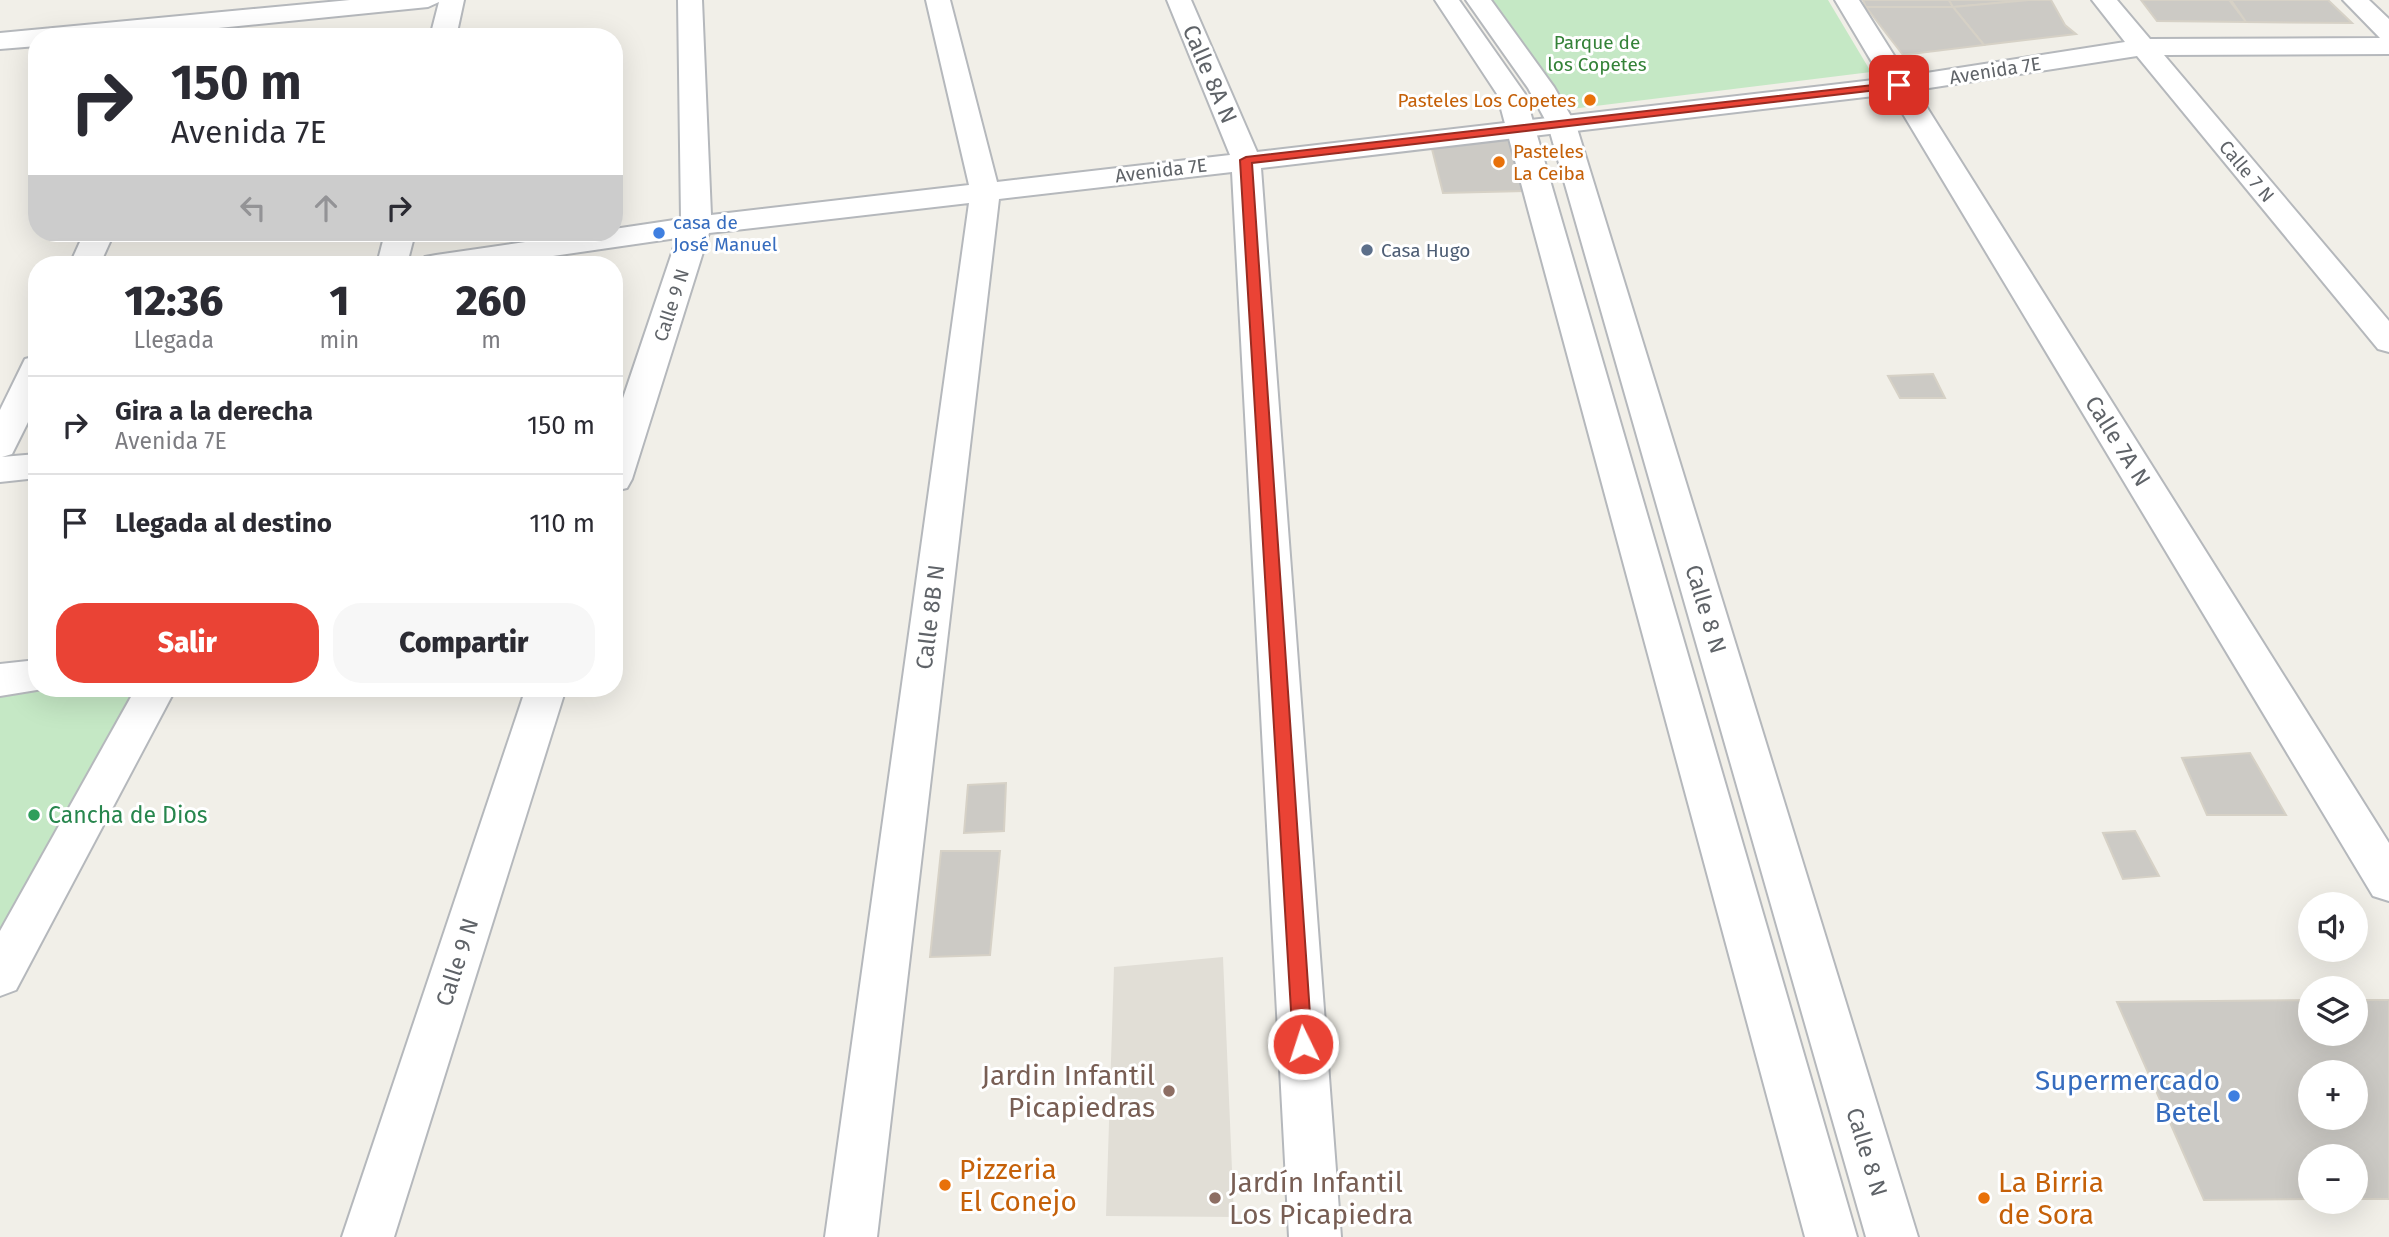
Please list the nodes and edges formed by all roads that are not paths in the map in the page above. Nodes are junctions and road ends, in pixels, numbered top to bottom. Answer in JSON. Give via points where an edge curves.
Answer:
{"nodes":[{"id":1,"x":428,"y":0,"type":"edge"},
{"id":2,"x":452,"y":0,"type":"edge"},
{"id":3,"x":690,"y":0,"type":"edge"},
{"id":4,"x":938,"y":0,"type":"edge"},
{"id":5,"x":1179,"y":0,"type":"edge"},
{"id":6,"x":1447,"y":0,"type":"edge"},
{"id":7,"x":1478,"y":0,"type":"edge"},
{"id":8,"x":1847,"y":0,"type":"edge"},
{"id":9,"x":2104,"y":0,"type":"edge"},
{"id":10,"x":2355,"y":0,"type":"edge"},
{"id":11,"x":202,"y":28,"type":"edge"},
{"id":12,"x":445,"y":28,"type":"edge"},
{"id":13,"x":2389,"y":33,"type":"edge"},
{"id":14,"x":28,"y":39,"type":"edge"},
{"id":15,"x":0,"y":41,"type":"edge"},
{"id":16,"x":2389,"y":46,"type":"edge"},
{"id":17,"x":2144,"y":47,"type":"junction"},
{"id":18,"x":1899,"y":85,"type":"junction"},
{"id":19,"x":1562,"y":125,"type":"junction"},
{"id":20,"x":1522,"y":128,"type":"junction"},
{"id":21,"x":1246,"y":160,"type":"junction"},
{"id":22,"x":985,"y":191,"type":"junction"},
{"id":23,"x":696,"y":226,"type":"junction"},
{"id":24,"x":623,"y":237,"type":"edge"},
{"id":25,"x":587,"y":242,"type":"edge"},
{"id":26,"x":491,"y":256,"type":"edge"},
{"id":27,"x":2389,"y":342,"type":"edge"},
{"id":28,"x":28,"y":386,"type":"edge"},
{"id":29,"x":0,"y":446,"type":"edge"},
{"id":30,"x":623,"y":451,"type":"edge"},
{"id":31,"x":28,"y":467,"type":"edge"},
{"id":32,"x":0,"y":470,"type":"edge"},
{"id":33,"x":28,"y":677,"type":"edge"},
{"id":34,"x":0,"y":680,"type":"edge"},
{"id":35,"x":151,"y":697,"type":"edge"},
{"id":36,"x":543,"y":697,"type":"edge"},
{"id":37,"x":2389,"y":882,"type":"edge"},
{"id":38,"x":0,"y":975,"type":"edge"},
{"id":39,"x":368,"y":1237,"type":"edge"},
{"id":40,"x":851,"y":1237,"type":"edge"},
{"id":41,"x":1315,"y":1237,"type":"edge"},
{"id":42,"x":1831,"y":1237,"type":"edge"},
{"id":43,"x":1892,"y":1237,"type":"edge"}],
"edges":[{"from":1,"to":11,"type":"street"},
{"from":2,"to":12,"type":"street"},
{"from":3,"to":23,"type":"street","name":"Calle 9 N"},
{"from":4,"to":22,"type":"street","name":"Calle 8B N"},
{"from":5,"to":21,"type":"street","name":"Calle 8A N"},
{"from":6,"to":20,"type":"street","via":[[1511,94]]},
{"from":7,"to":19,"type":"street","name":"Calle 8 N","via":[[1541,87]]},
{"from":8,"to":18,"type":"street","name":"Calle 7A N"},
{"from":9,"to":17,"type":"street","name":"Calle 7 N"},
{"from":10,"to":13,"type":"street"},
{"from":14,"to":15,"type":"street"},
{"from":16,"to":17,"type":"street","name":"Avenida 7E"},
{"from":17,"to":18,"type":"street","name":"Avenida 7E"},
{"from":17,"to":27,"type":"street","name":"Calle 7 N"},
{"from":18,"to":19,"type":"street","name":"Avenida 7E"},
{"from":18,"to":37,"type":"street","name":"Calle 7A N"},
{"from":19,"to":20,"type":"street","name":"Avenida 7E"},
{"from":19,"to":43,"type":"street","name":"Calle 8 N"},
{"from":20,"to":21,"type":"street","name":"Avenida 7E"},
{"from":20,"to":42,"type":"street"},
{"from":21,"to":22,"type":"street","name":"Avenida 7E"},
{"from":21,"to":41,"type":"street","name":"Calle 8A N"},
{"from":22,"to":23,"type":"street","name":"Avenida 7E"},
{"from":22,"to":40,"type":"street","name":"Calle 8B N"},
{"from":23,"to":24,"type":"street","name":"Avenida 7E"},
{"from":23,"to":30,"type":"street","name":"Calle 9 N"},
{"from":25,"to":26,"type":"street","name":"Avenida 7E"},
{"from":28,"to":29,"type":"street"},
{"from":31,"to":32,"type":"street"},
{"from":33,"to":34,"type":"street"},
{"from":35,"to":38,"type":"street"},
{"from":36,"to":39,"type":"street","name":"Calle 9 N"}]}
